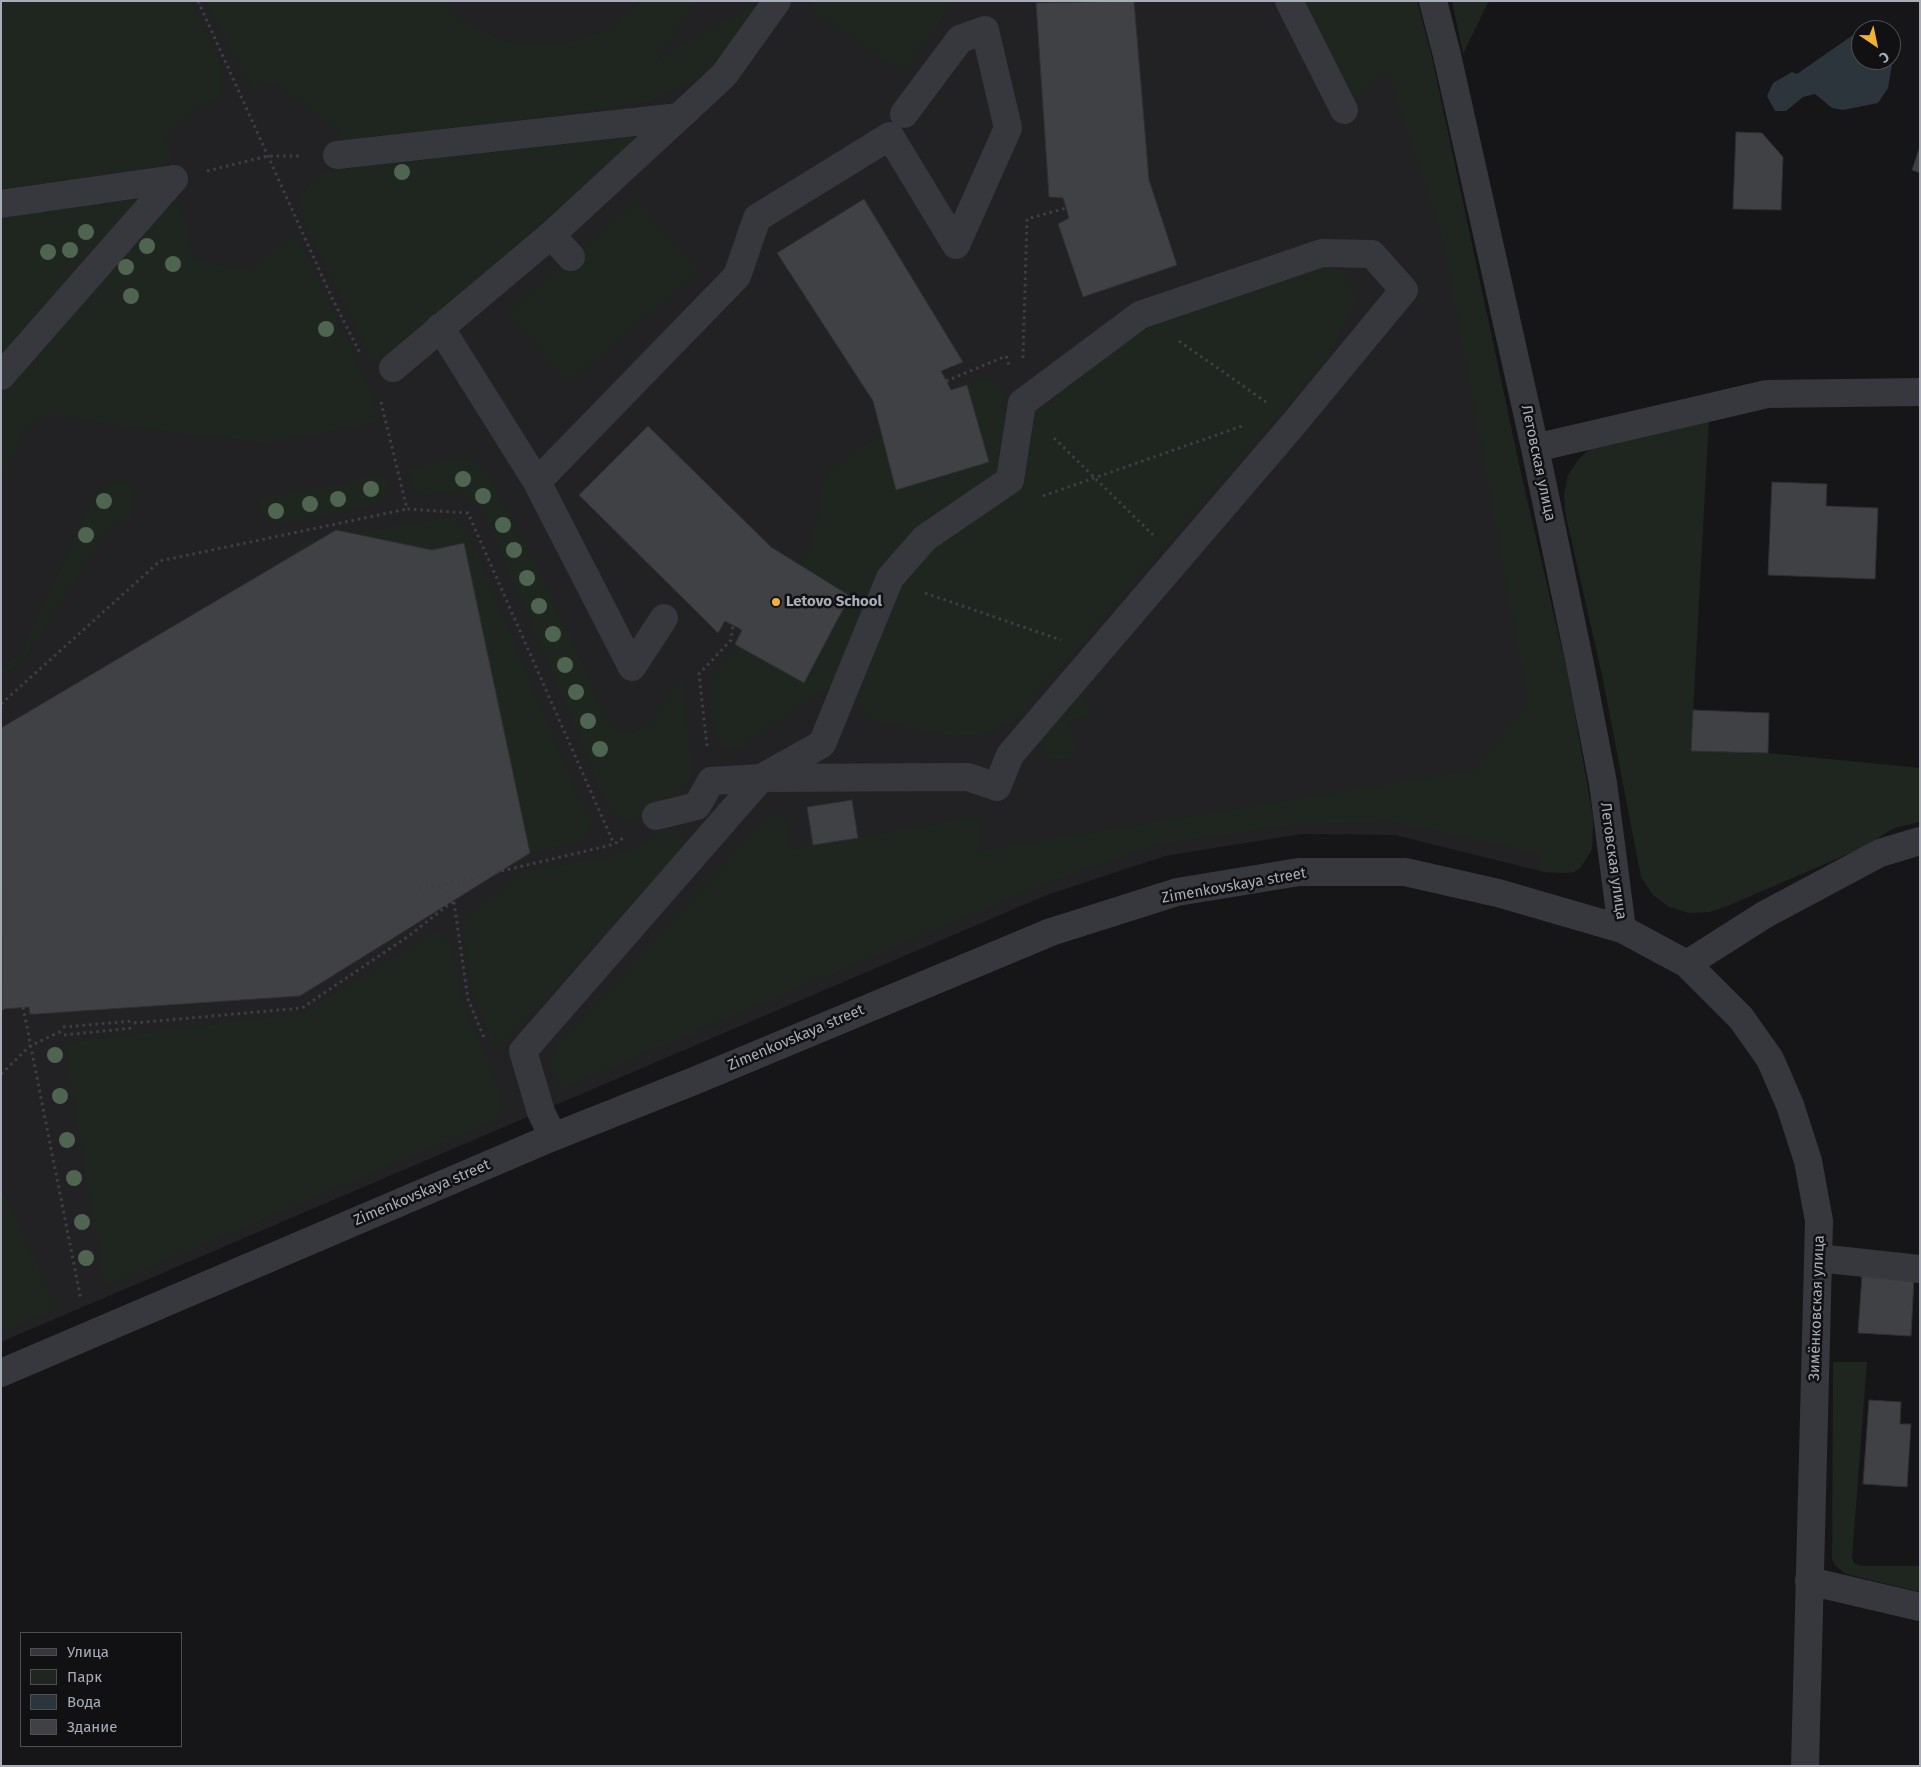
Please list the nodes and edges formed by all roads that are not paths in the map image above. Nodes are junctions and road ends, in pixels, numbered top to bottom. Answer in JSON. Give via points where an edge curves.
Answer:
{"nodes":[{"id":1,"x":777,"y":1,"type":"edge"},
{"id":2,"x":1289,"y":1,"type":"edge"},
{"id":3,"x":1433,"y":1,"type":"edge"},
{"id":4,"x":1344,"y":110,"type":"dead end"},
{"id":5,"x":904,"y":114,"type":"dead end"},
{"id":6,"x":679,"y":117,"type":"junction"},
{"id":7,"x":337,"y":155,"type":"road end"},
{"id":8,"x":1,"y":204,"type":"edge"},
{"id":9,"x":551,"y":235,"type":"junction"},
{"id":10,"x":571,"y":257,"type":"dead end"},
{"id":11,"x":440,"y":327,"type":"junction"},
{"id":12,"x":393,"y":368,"type":"dead end"},
{"id":13,"x":1,"y":376,"type":"edge"},
{"id":14,"x":1920,"y":392,"type":"edge"},
{"id":15,"x":1535,"y":448,"type":"junction"},
{"id":16,"x":537,"y":482,"type":"junction"},
{"id":17,"x":664,"y":618,"type":"dead end"},
{"id":18,"x":761,"y":778,"type":"junction"},
{"id":19,"x":656,"y":816,"type":"road end"},
{"id":20,"x":1920,"y":841,"type":"edge"},
{"id":21,"x":1622,"y":929,"type":"junction"},
{"id":22,"x":1687,"y":964,"type":"junction"},
{"id":23,"x":553,"y":1137,"type":"junction"},
{"id":24,"x":1818,"y":1258,"type":"junction"},
{"id":25,"x":1920,"y":1269,"type":"edge"},
{"id":26,"x":1,"y":1373,"type":"edge"},
{"id":27,"x":1809,"y":1581,"type":"junction"},
{"id":28,"x":1920,"y":1607,"type":"edge"},
{"id":29,"x":1805,"y":1766,"type":"edge"}],
"edges":[{"from":1,"to":6,"type":"street","via":[[724,75]]},
{"from":2,"to":4,"type":"street"},
{"from":3,"to":15,"type":"street","name":"Летовская улица"},
{"from":5,"to":16,"type":"street","via":[[960,40],[985,30],[1008,128],[956,245],[890,136],[757,218],[737,276]]},
{"from":6,"to":7,"type":"street"},
{"from":6,"to":9,"type":"street"},
{"from":8,"to":13,"type":"street","via":[[174,178]]},
{"from":9,"to":10,"type":"street"},
{"from":9,"to":11,"type":"street"},
{"from":11,"to":12,"type":"street"},
{"from":11,"to":16,"type":"street"},
{"from":14,"to":15,"type":"street","via":[[1767,394]]},
{"from":15,"to":21,"type":"street","name":"Летовская улица","via":[[1603,783]]},
{"from":16,"to":17,"type":"street","via":[[632,667]]},
{"from":18,"to":18,"type":"street","via":[[968,777],[998,787],[1010,756],[1404,290],[1372,254],[1322,253],[1140,315],[1022,403],[1010,480],[925,538],[890,578],[822,744]]},
{"from":18,"to":19,"type":"street","via":[[711,781],[697,806]]},
{"from":18,"to":23,"type":"street","via":[[523,1051],[541,1112]]},
{"from":20,"to":22,"type":"street","via":[[1880,853],[1764,915]]},
{"from":21,"to":22,"type":"street","name":"Зимёнковская улица"},
{"from":21,"to":23,"type":"street","name":"Zimenkovskaya street","via":[[1498,893],[1405,872],[1299,872],[1177,892],[1051,932]]},
{"from":22,"to":24,"type":"street","name":"Зимёнковская улица","via":[[1741,1018],[1770,1059],[1790,1105],[1808,1161],[1819,1221]]},
{"from":23,"to":26,"type":"street","name":"Zimenkovskaya street"},
{"from":24,"to":25,"type":"street"},
{"from":24,"to":27,"type":"street","name":"Зимёнковская улица"},
{"from":27,"to":28,"type":"street"},
{"from":27,"to":29,"type":"street","name":"Зимёнковская улица"}]}
